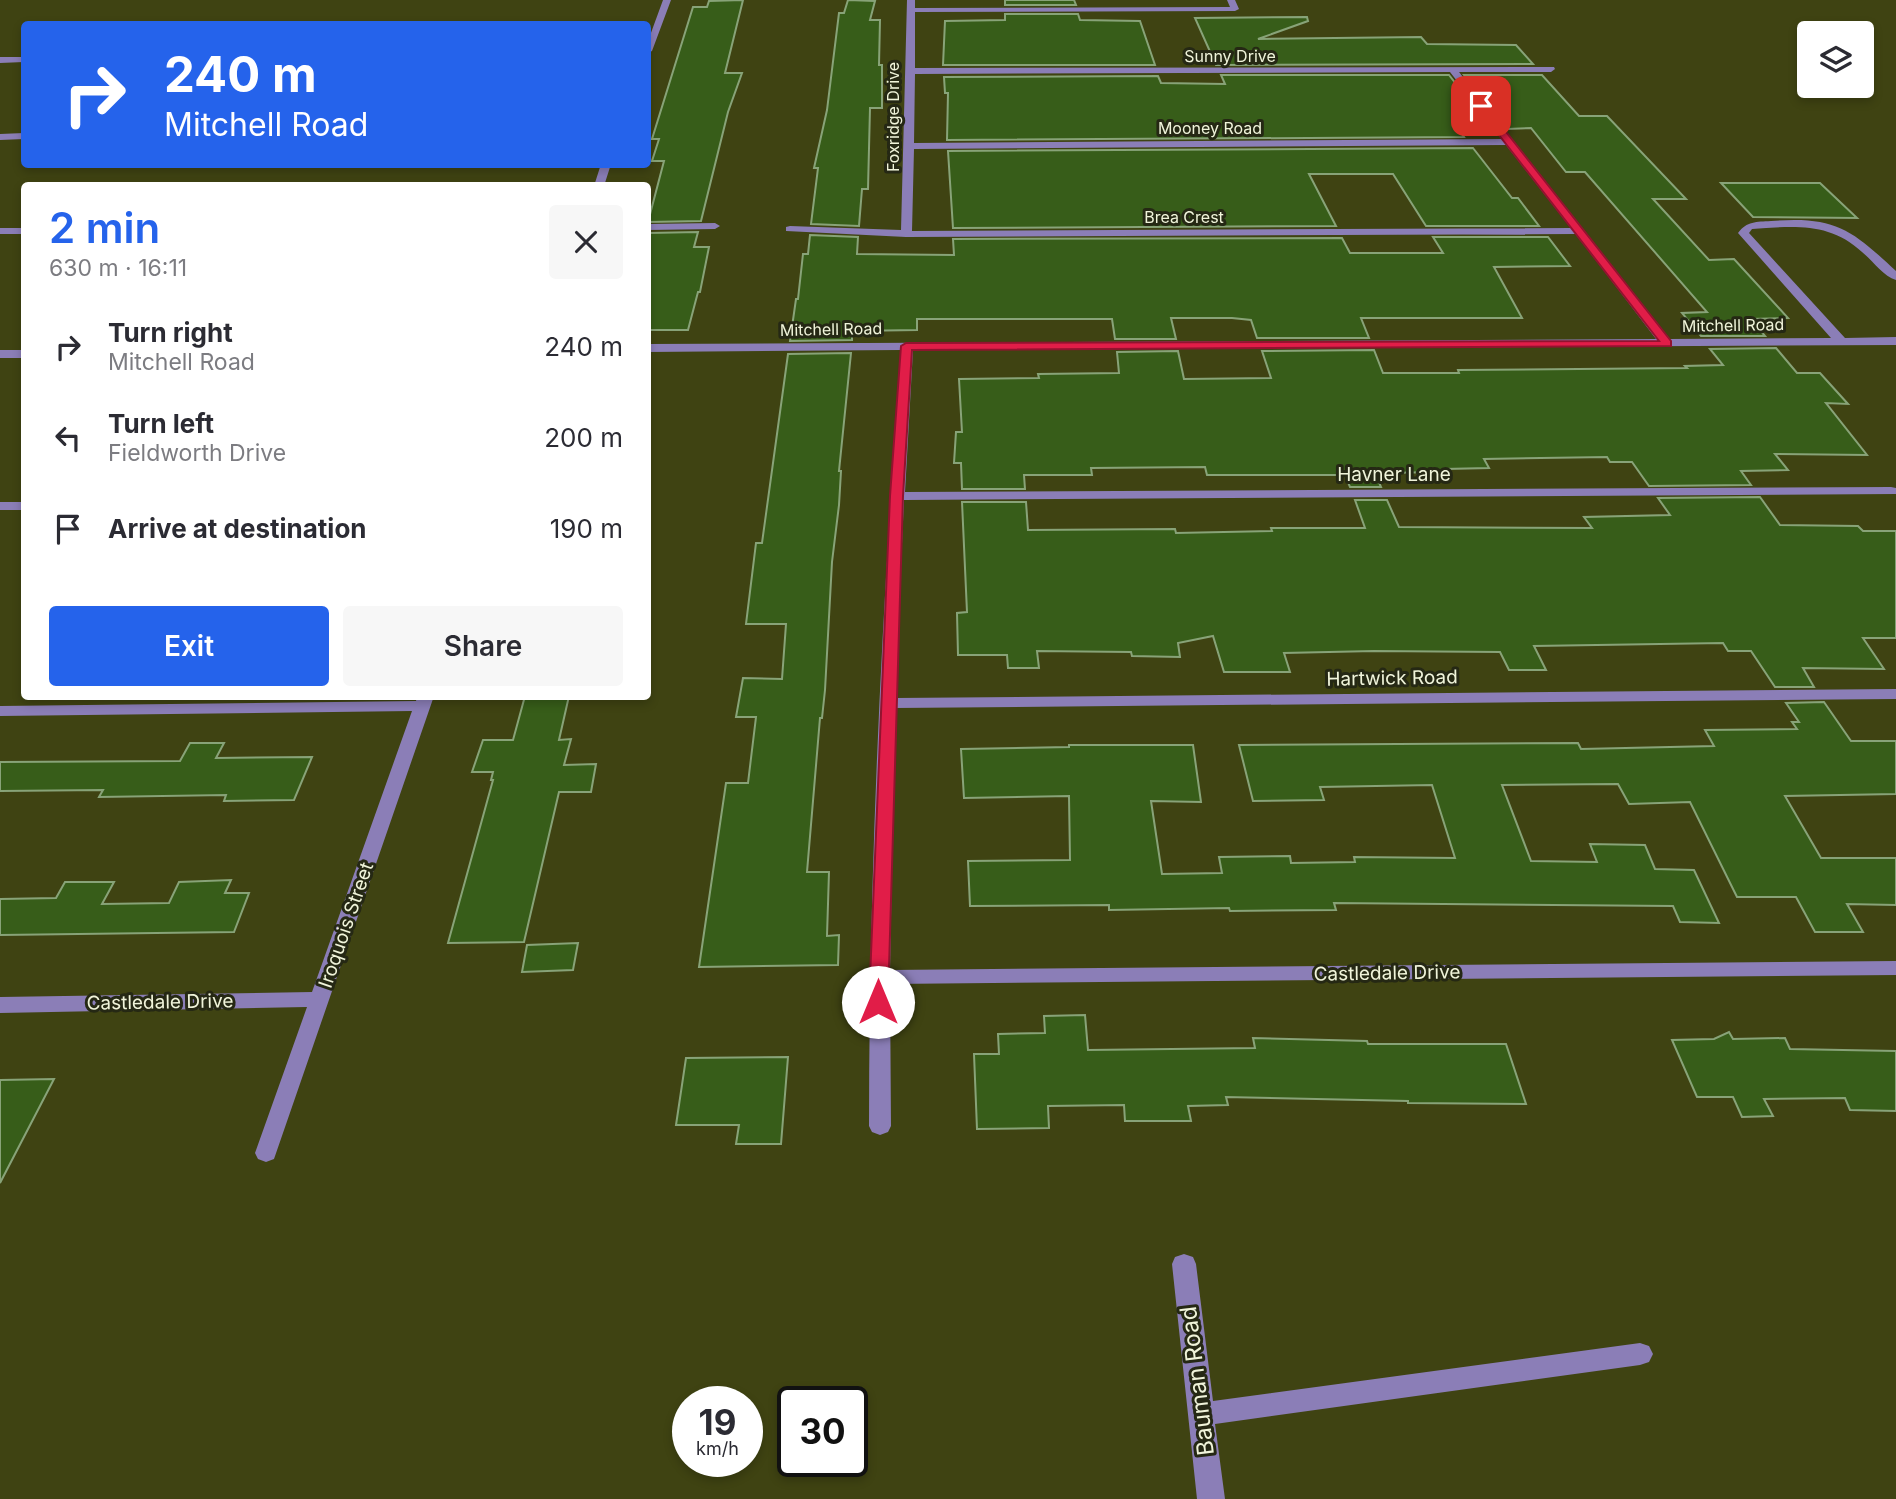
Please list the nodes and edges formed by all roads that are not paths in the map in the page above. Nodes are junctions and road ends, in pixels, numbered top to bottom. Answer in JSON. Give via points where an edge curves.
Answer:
{"nodes":[{"id":1,"x":667,"y":0,"type":"edge"},
{"id":2,"x":1231,"y":0,"type":"edge"},
{"id":3,"x":911,"y":5,"type":"edge"},
{"id":4,"x":651,"y":43,"type":"edge"},
{"id":5,"x":0,"y":60,"type":"edge"},
{"id":6,"x":21,"y":60,"type":"edge"},
{"id":7,"x":1551,"y":69,"type":"dead end"},
{"id":8,"x":1453,"y":70,"type":"junction"},
{"id":9,"x":909,"y":71,"type":"junction"},
{"id":10,"x":21,"y":136,"type":"edge"},
{"id":11,"x":0,"y":137,"type":"edge"},
{"id":12,"x":1509,"y":142,"type":"junction"},
{"id":13,"x":911,"y":146,"type":"junction"},
{"id":14,"x":715,"y":226,"type":"dead end"},
{"id":15,"x":651,"y":227,"type":"edge"},
{"id":16,"x":790,"y":229,"type":"dead end"},
{"id":17,"x":0,"y":231,"type":"edge"},
{"id":18,"x":21,"y":231,"type":"edge"},
{"id":19,"x":1579,"y":231,"type":"junction"},
{"id":20,"x":906,"y":234,"type":"junction"},
{"id":21,"x":1896,"y":277,"type":"edge"},
{"id":22,"x":1841,"y":341,"type":"junction"},
{"id":23,"x":1896,"y":341,"type":"edge"},
{"id":24,"x":1667,"y":344,"type":"junction"},
{"id":25,"x":906,"y":346,"type":"junction"},
{"id":26,"x":651,"y":348,"type":"edge"},
{"id":27,"x":0,"y":354,"type":"edge"},
{"id":28,"x":21,"y":354,"type":"edge"},
{"id":29,"x":1891,"y":491,"type":"dead end"},
{"id":30,"x":896,"y":496,"type":"junction"},
{"id":31,"x":0,"y":506,"type":"edge"},
{"id":32,"x":21,"y":506,"type":"edge"},
{"id":33,"x":1896,"y":694,"type":"edge"},
{"id":34,"x":425,"y":701,"type":"edge"},
{"id":35,"x":889,"y":703,"type":"junction"},
{"id":36,"x":0,"y":711,"type":"edge"},
{"id":37,"x":1896,"y":968,"type":"edge"},
{"id":38,"x":878,"y":977,"type":"junction"},
{"id":39,"x":320,"y":999,"type":"junction"},
{"id":40,"x":0,"y":1005,"type":"edge"},
{"id":41,"x":880,"y":1126,"type":"dead end"},
{"id":42,"x":266,"y":1153,"type":"dead end"},
{"id":43,"x":1184,"y":1264,"type":"dead end"},
{"id":44,"x":1640,"y":1354,"type":"dead end"},
{"id":45,"x":1202,"y":1414,"type":"junction"},
{"id":46,"x":1211,"y":1499,"type":"edge"}],
"edges":[{"from":1,"to":4,"type":"street"},
{"from":2,"to":3,"type":"street","via":[[1235,9]]},
{"from":3,"to":9,"type":"street","name":"Foxridge Drive"},
{"from":5,"to":6,"type":"street"},
{"from":7,"to":8,"type":"street","name":"Sunny Drive"},
{"from":8,"to":9,"type":"street","name":"Sunny Drive"},
{"from":8,"to":12,"type":"street"},
{"from":9,"to":13,"type":"street","name":"Foxridge Drive"},
{"from":10,"to":11,"type":"street"},
{"from":12,"to":13,"type":"street","name":"Mooney Road"},
{"from":12,"to":19,"type":"street"},
{"from":13,"to":20,"type":"street","name":"Foxridge Drive"},
{"from":14,"to":15,"type":"street"},
{"from":16,"to":20,"type":"street","name":"Brea Crest"},
{"from":17,"to":18,"type":"street"},
{"from":19,"to":20,"type":"street","name":"Brea Crest"},
{"from":19,"to":24,"type":"street"},
{"from":21,"to":22,"type":"street","via":[[1850,235],[1828,226],[1749,226],[1743,233]]},
{"from":22,"to":23,"type":"street","name":"Mitchell Road"},
{"from":22,"to":24,"type":"street","name":"Mitchell Road"},
{"from":24,"to":25,"type":"street","name":"Mitchell Road"},
{"from":25,"to":26,"type":"street","name":"Mitchell Road"},
{"from":25,"to":30,"type":"street"},
{"from":27,"to":28,"type":"street"},
{"from":29,"to":30,"type":"street","name":"Havner Lane"},
{"from":30,"to":35,"type":"street"},
{"from":31,"to":32,"type":"street"},
{"from":33,"to":35,"type":"street","name":"Hartwick Road"},
{"from":34,"to":36,"type":"street"},
{"from":34,"to":39,"type":"street","name":"Iroquois Street"},
{"from":35,"to":38,"type":"street"},
{"from":37,"to":38,"type":"street","name":"Castledale Drive"},
{"from":38,"to":41,"type":"street"},
{"from":39,"to":40,"type":"street","name":"Castledale Drive"},
{"from":39,"to":42,"type":"street","name":"Iroquois Street"},
{"from":43,"to":45,"type":"street","name":"Bauman Road"},
{"from":44,"to":45,"type":"street"},
{"from":45,"to":46,"type":"street","name":"Bauman Road"}]}
